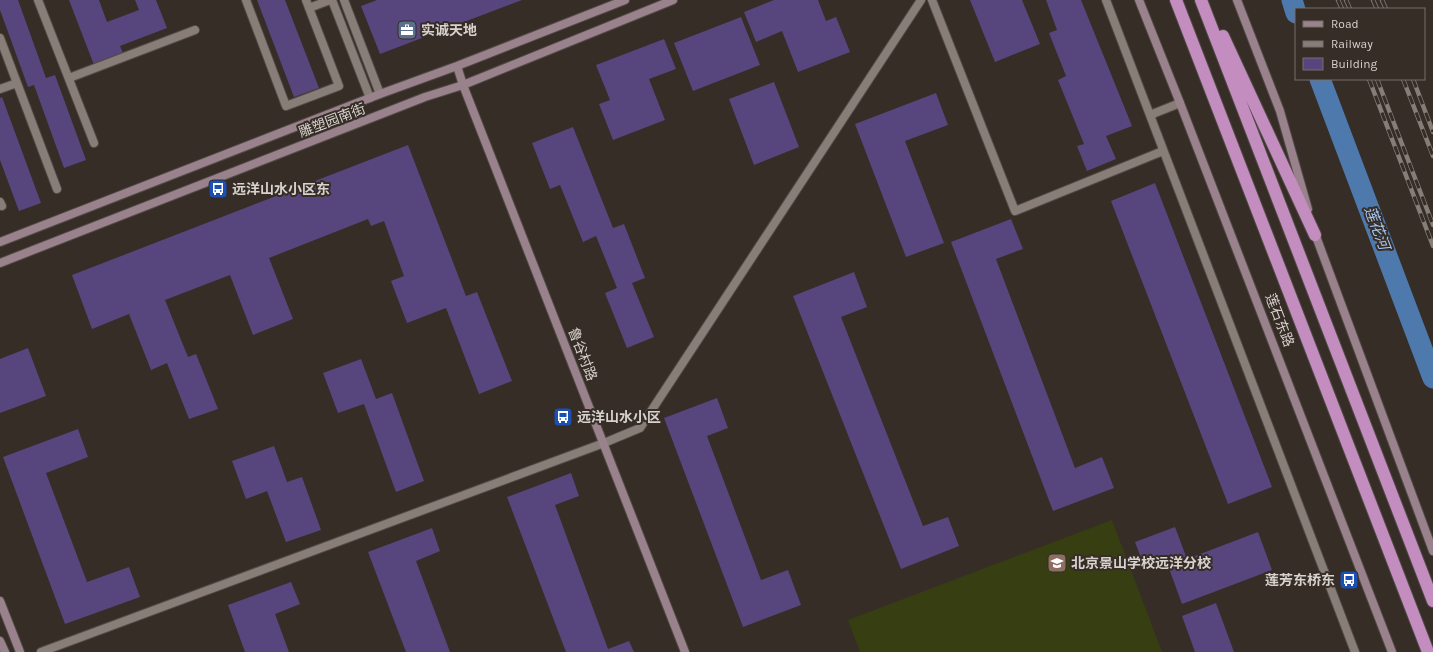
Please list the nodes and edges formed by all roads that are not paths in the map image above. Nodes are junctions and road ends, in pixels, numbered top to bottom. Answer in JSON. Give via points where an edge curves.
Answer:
{"nodes":[{"id":1,"x":38,"y":0,"type":"edge"},
{"id":2,"x":246,"y":0,"type":"edge"},
{"id":3,"x":331,"y":0,"type":"edge"},
{"id":4,"x":344,"y":0,"type":"edge"},
{"id":5,"x":625,"y":0,"type":"edge"},
{"id":6,"x":673,"y":0,"type":"edge"},
{"id":7,"x":921,"y":0,"type":"edge"},
{"id":8,"x":932,"y":0,"type":"edge"},
{"id":9,"x":1106,"y":0,"type":"edge"},
{"id":10,"x":1139,"y":0,"type":"edge"},
{"id":11,"x":1176,"y":0,"type":"edge"},
{"id":12,"x":1201,"y":0,"type":"edge"},
{"id":13,"x":1206,"y":0,"type":"edge"},
{"id":14,"x":1237,"y":0,"type":"edge"},
{"id":15,"x":307,"y":4,"type":"edge"},
{"id":16,"x":195,"y":30,"type":"dead end"},
{"id":17,"x":0,"y":38,"type":"edge"},
{"id":18,"x":457,"y":66,"type":"junction"},
{"id":19,"x":68,"y":78,"type":"junction"},
{"id":20,"x":17,"y":82,"type":"junction"},
{"id":21,"x":463,"y":85,"type":"junction"},
{"id":22,"x":0,"y":89,"type":"edge"},
{"id":23,"x":380,"y":94,"type":"junction"},
{"id":24,"x":370,"y":98,"type":"junction"},
{"id":25,"x":1180,"y":103,"type":"junction"},
{"id":26,"x":1150,"y":116,"type":"junction"},
{"id":27,"x":94,"y":143,"type":"dead end"},
{"id":28,"x":1163,"y":151,"type":"junction"},
{"id":29,"x":57,"y":189,"type":"dead end"},
{"id":30,"x":1315,"y":235,"type":"junction"},
{"id":31,"x":0,"y":242,"type":"edge"},
{"id":32,"x":0,"y":263,"type":"edge"},
{"id":33,"x":604,"y":443,"type":"junction"},
{"id":34,"x":1433,"y":551,"type":"edge"},
{"id":35,"x":0,"y":601,"type":"edge"},
{"id":36,"x":1433,"y":601,"type":"edge"},
{"id":37,"x":0,"y":641,"type":"edge"},
{"id":38,"x":4,"y":652,"type":"edge"},
{"id":39,"x":20,"y":652,"type":"edge"},
{"id":40,"x":41,"y":652,"type":"edge"},
{"id":41,"x":685,"y":652,"type":"edge"},
{"id":42,"x":1355,"y":652,"type":"edge"},
{"id":43,"x":1392,"y":652,"type":"edge"},
{"id":44,"x":1428,"y":652,"type":"edge"}],
"edges":[{"from":1,"to":19,"type":"street"},
{"from":2,"to":15,"type":"street","via":[[286,106],[339,86]]},
{"from":3,"to":15,"type":"street"},
{"from":3,"to":24,"type":"street"},
{"from":4,"to":23,"type":"street"},
{"from":5,"to":18,"type":"street","name":"雕塑园南街"},
{"from":6,"to":21,"type":"street","name":"雕塑园南街"},
{"from":7,"to":33,"type":"street","via":[[640,428]]},
{"from":8,"to":28,"type":"street","via":[[1015,211]]},
{"from":9,"to":26,"type":"street"},
{"from":10,"to":25,"type":"street","name":"莲石东路"},
{"from":11,"to":44,"type":"highway","name":"莲石东路"},
{"from":12,"to":36,"type":"highway"},
{"from":13,"to":30,"type":"highway"},
{"from":14,"to":30,"type":"street","via":[[1280,111]]},
{"from":16,"to":19,"type":"street"},
{"from":17,"to":20,"type":"street"},
{"from":18,"to":21,"type":"street","name":"鲁谷村路"},
{"from":18,"to":23,"type":"street","name":"雕塑园南街"},
{"from":19,"to":27,"type":"street"},
{"from":20,"to":22,"type":"street"},
{"from":20,"to":29,"type":"street"},
{"from":21,"to":32,"type":"street","name":"雕塑园南街","via":[[418,100]]},
{"from":21,"to":33,"type":"street","name":"鲁谷村路"},
{"from":23,"to":24,"type":"street","name":"雕塑园南街"},
{"from":24,"to":31,"type":"street","name":"雕塑园南街"},
{"from":25,"to":26,"type":"street"},
{"from":25,"to":43,"type":"street","name":"莲石东路"},
{"from":26,"to":28,"type":"street"},
{"from":28,"to":42,"type":"street"},
{"from":30,"to":34,"type":"street"},
{"from":33,"to":40,"type":"street"},
{"from":33,"to":41,"type":"street","name":"鲁谷村路"},
{"from":35,"to":39,"type":"street"},
{"from":37,"to":38,"type":"street"}]}
